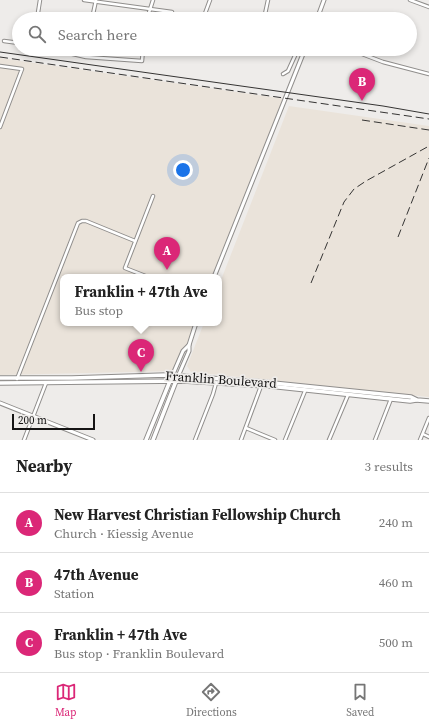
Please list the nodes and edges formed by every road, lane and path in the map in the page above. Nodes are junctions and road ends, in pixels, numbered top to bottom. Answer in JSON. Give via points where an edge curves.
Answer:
{"nodes":[{"id":1,"x":40,"y":0,"type":"edge"},
{"id":2,"x":84,"y":0,"type":"edge"},
{"id":3,"x":153,"y":0,"type":"edge"},
{"id":4,"x":210,"y":0,"type":"edge"},
{"id":5,"x":268,"y":0,"type":"edge"},
{"id":6,"x":324,"y":0,"type":"edge"},
{"id":7,"x":410,"y":0,"type":"edge"},
{"id":8,"x":96,"y":1,"type":"edge"},
{"id":9,"x":429,"y":7,"type":"edge"},
{"id":10,"x":149,"y":10,"type":"junction"},
{"id":11,"x":38,"y":12,"type":"edge"},
{"id":12,"x":94,"y":12,"type":"edge"},
{"id":13,"x":172,"y":12,"type":"dead end"},
{"id":14,"x":206,"y":12,"type":"edge"},
{"id":15,"x":265,"y":12,"type":"edge"},
{"id":16,"x":320,"y":12,"type":"edge"},
{"id":17,"x":4,"y":41,"type":"dead end"},
{"id":18,"x":12,"y":42,"type":"edge"},
{"id":19,"x":86,"y":56,"type":"edge"},
{"id":20,"x":142,"y":56,"type":"edge"},
{"id":21,"x":295,"y":56,"type":"edge"},
{"id":22,"x":302,"y":56,"type":"edge"},
{"id":23,"x":367,"y":56,"type":"edge"},
{"id":24,"x":0,"y":66,"type":"edge"},
{"id":25,"x":283,"y":74,"type":"dead end"},
{"id":26,"x":429,"y":74,"type":"edge"},
{"id":27,"x":0,"y":127,"type":"edge"},
{"id":28,"x":153,"y":196,"type":"dead end"},
{"id":29,"x":135,"y":241,"type":"junction"},
{"id":30,"x":140,"y":274,"type":"edge"},
{"id":31,"x":215,"y":274,"type":"edge"},
{"id":32,"x":195,"y":326,"type":"edge"},
{"id":33,"x":189,"y":345,"type":"junction"},
{"id":34,"x":173,"y":375,"type":"junction"},
{"id":35,"x":178,"y":376,"type":"junction"},
{"id":36,"x":18,"y":377,"type":"junction"},
{"id":37,"x":0,"y":378,"type":"edge"},
{"id":38,"x":170,"y":381,"type":"junction"},
{"id":39,"x":176,"y":381,"type":"junction"},
{"id":40,"x":250,"y":381,"type":"junction"},
{"id":41,"x":0,"y":383,"type":"edge"},
{"id":42,"x":16,"y":383,"type":"junction"},
{"id":43,"x":46,"y":383,"type":"junction"},
{"id":44,"x":216,"y":383,"type":"junction"},
{"id":45,"x":226,"y":383,"type":"junction"},
{"id":46,"x":261,"y":386,"type":"junction"},
{"id":47,"x":278,"y":388,"type":"junction"},
{"id":48,"x":305,"y":391,"type":"junction"},
{"id":49,"x":348,"y":395,"type":"junction"},
{"id":50,"x":391,"y":398,"type":"junction"},
{"id":51,"x":417,"y":400,"type":"junction"},
{"id":52,"x":429,"y":401,"type":"edge"},
{"id":53,"x":0,"y":403,"type":"edge"},
{"id":54,"x":33,"y":416,"type":"junction"},
{"id":55,"x":429,"y":418,"type":"edge"},
{"id":56,"x":246,"y":428,"type":"junction"},
{"id":57,"x":423,"y":434,"type":"junction"},
{"id":58,"x":429,"y":438,"type":"edge"},
{"id":59,"x":24,"y":440,"type":"edge"},
{"id":60,"x":93,"y":440,"type":"edge"},
{"id":61,"x":146,"y":440,"type":"edge"},
{"id":62,"x":153,"y":440,"type":"edge"},
{"id":63,"x":195,"y":440,"type":"edge"},
{"id":64,"x":241,"y":440,"type":"edge"},
{"id":65,"x":275,"y":440,"type":"edge"},
{"id":66,"x":285,"y":440,"type":"edge"},
{"id":67,"x":329,"y":440,"type":"edge"},
{"id":68,"x":375,"y":440,"type":"edge"},
{"id":69,"x":420,"y":440,"type":"edge"}],
"edges":[{"from":1,"to":11,"type":"street"},
{"from":2,"to":8,"type":"street"},
{"from":3,"to":10,"type":"street"},
{"from":4,"to":14,"type":"street"},
{"from":5,"to":15,"type":"street"},
{"from":6,"to":16,"type":"street"},
{"from":7,"to":9,"type":"street"},
{"from":8,"to":10,"type":"street"},
{"from":8,"to":12,"type":"street"},
{"from":10,"to":13,"type":"street"},
{"from":17,"to":18,"type":"street"},
{"from":19,"to":20,"type":"street","via":[[142,61]]},
{"from":21,"to":25,"type":"street","via":[[288,71]]},
{"from":22,"to":31,"type":"street"},
{"from":23,"to":26,"type":"street"},
{"from":24,"to":27,"type":"street","via":[[22,69]]},
{"from":28,"to":29,"type":"street"},
{"from":29,"to":30,"type":"street","via":[[125,268]]},
{"from":29,"to":36,"type":"street","via":[[85,220],[78,223]]},
{"from":32,"to":33,"type":"street"},
{"from":33,"to":34,"type":"street"},
{"from":33,"to":35,"type":"street"},
{"from":34,"to":35,"type":"main road","name":"Franklin Boulevard"},
{"from":34,"to":36,"type":"main road","name":"Franklin Boulevard"},
{"from":34,"to":38,"type":"street"},
{"from":35,"to":39,"type":"street"},
{"from":35,"to":40,"type":"main road","name":"Franklin Boulevard"},
{"from":36,"to":37,"type":"main road","name":"Franklin Boulevard"},
{"from":36,"to":42,"type":"street"},
{"from":38,"to":39,"type":"main road","name":"Franklin Boulevard"},
{"from":38,"to":43,"type":"main road","name":"Franklin Boulevard"},
{"from":38,"to":61,"type":"main road"},
{"from":39,"to":44,"type":"main road","name":"Franklin Boulevard"},
{"from":39,"to":62,"type":"main road"},
{"from":40,"to":45,"type":"main road"},
{"from":40,"to":47,"type":"main road","via":[[272,384]]},
{"from":40,"to":51,"type":"main road","name":"Franklin Boulevard","via":[[410,397]]},
{"from":41,"to":42,"type":"main road","name":"Franklin Boulevard"},
{"from":42,"to":43,"type":"main road","name":"Franklin Boulevard"},
{"from":43,"to":54,"type":"street"},
{"from":44,"to":45,"type":"main road","name":"Franklin Boulevard"},
{"from":44,"to":63,"type":"street"},
{"from":45,"to":46,"type":"main road","name":"Franklin Boulevard"},
{"from":46,"to":47,"type":"main road","name":"Franklin Boulevard"},
{"from":46,"to":56,"type":"street"},
{"from":47,"to":48,"type":"main road","name":"Franklin Boulevard"},
{"from":48,"to":49,"type":"main road","name":"Franklin Boulevard"},
{"from":48,"to":66,"type":"street"},
{"from":49,"to":50,"type":"main road","name":"Franklin Boulevard"},
{"from":49,"to":67,"type":"street"},
{"from":50,"to":51,"type":"main road","name":"Franklin Boulevard"},
{"from":50,"to":68,"type":"street"},
{"from":51,"to":52,"type":"main road","name":"Franklin Boulevard"},
{"from":53,"to":54,"type":"street"},
{"from":54,"to":59,"type":"street"},
{"from":54,"to":60,"type":"street"},
{"from":55,"to":57,"type":"street"},
{"from":56,"to":64,"type":"street"},
{"from":56,"to":65,"type":"street"},
{"from":57,"to":58,"type":"street"},
{"from":57,"to":69,"type":"street"}]}
